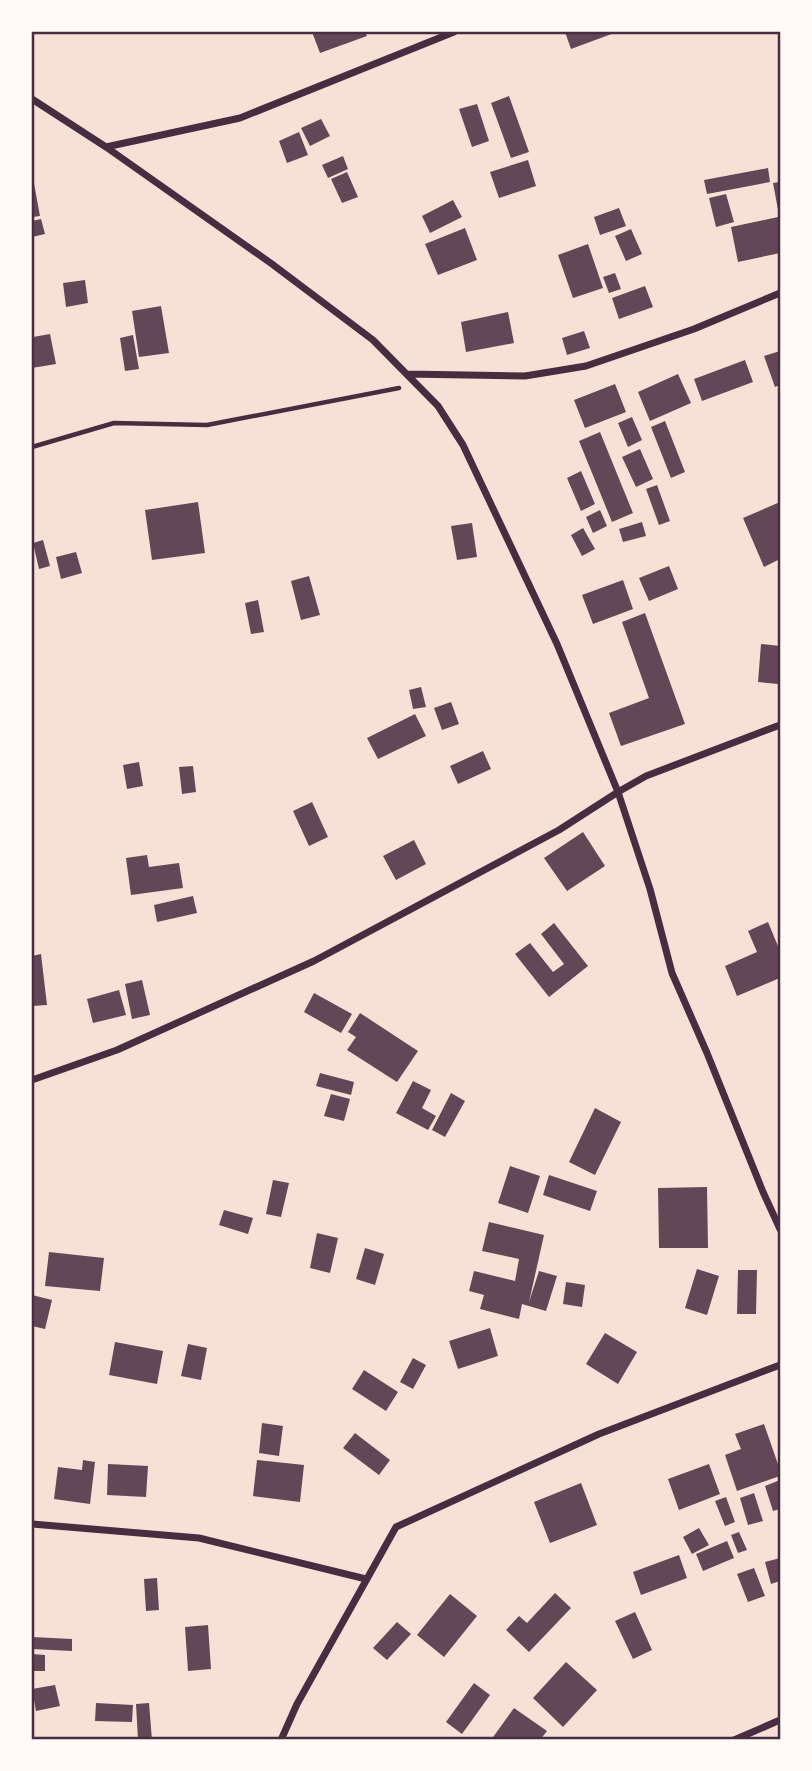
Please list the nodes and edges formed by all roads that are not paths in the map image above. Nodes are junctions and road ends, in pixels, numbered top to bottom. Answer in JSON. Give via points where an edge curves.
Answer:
{"nodes":[{"id":1,"x":454,"y":32,"type":"edge"},
{"id":2,"x":32,"y":99,"type":"edge"},
{"id":3,"x":106,"y":146,"type":"junction"},
{"id":4,"x":780,"y":293,"type":"edge"},
{"id":5,"x":407,"y":374,"type":"junction"},
{"id":6,"x":780,"y":725,"type":"edge"},
{"id":7,"x":618,"y":792,"type":"junction"},
{"id":8,"x":32,"y":1080,"type":"edge"},
{"id":9,"x":780,"y":1229,"type":"edge"},
{"id":10,"x":780,"y":1365,"type":"edge"},
{"id":11,"x":32,"y":1524,"type":"edge"},
{"id":12,"x":366,"y":1579,"type":"junction"},
{"id":13,"x":780,"y":1720,"type":"edge"},
{"id":14,"x":281,"y":1740,"type":"edge"},
{"id":15,"x":734,"y":1740,"type":"edge"}],
"edges":[{"from":1,"to":3,"type":"street","via":[[240,118]]},
{"from":2,"to":3,"type":"street"},
{"from":3,"to":5,"type":"street","via":[[373,340]]},
{"from":4,"to":5,"type":"street","via":[[586,366],[525,376]]},
{"from":5,"to":7,"type":"street","via":[[438,406],[463,445],[557,644]]},
{"from":6,"to":7,"type":"street","via":[[646,776]]},
{"from":7,"to":8,"type":"street","via":[[559,830],[314,961],[117,1051]]},
{"from":7,"to":9,"type":"street","via":[[672,973]]},
{"from":10,"to":12,"type":"street","via":[[599,1434],[396,1527]]},
{"from":11,"to":12,"type":"street","via":[[200,1538]]},
{"from":12,"to":14,"type":"street"},
{"from":13,"to":15,"type":"street"}]}
